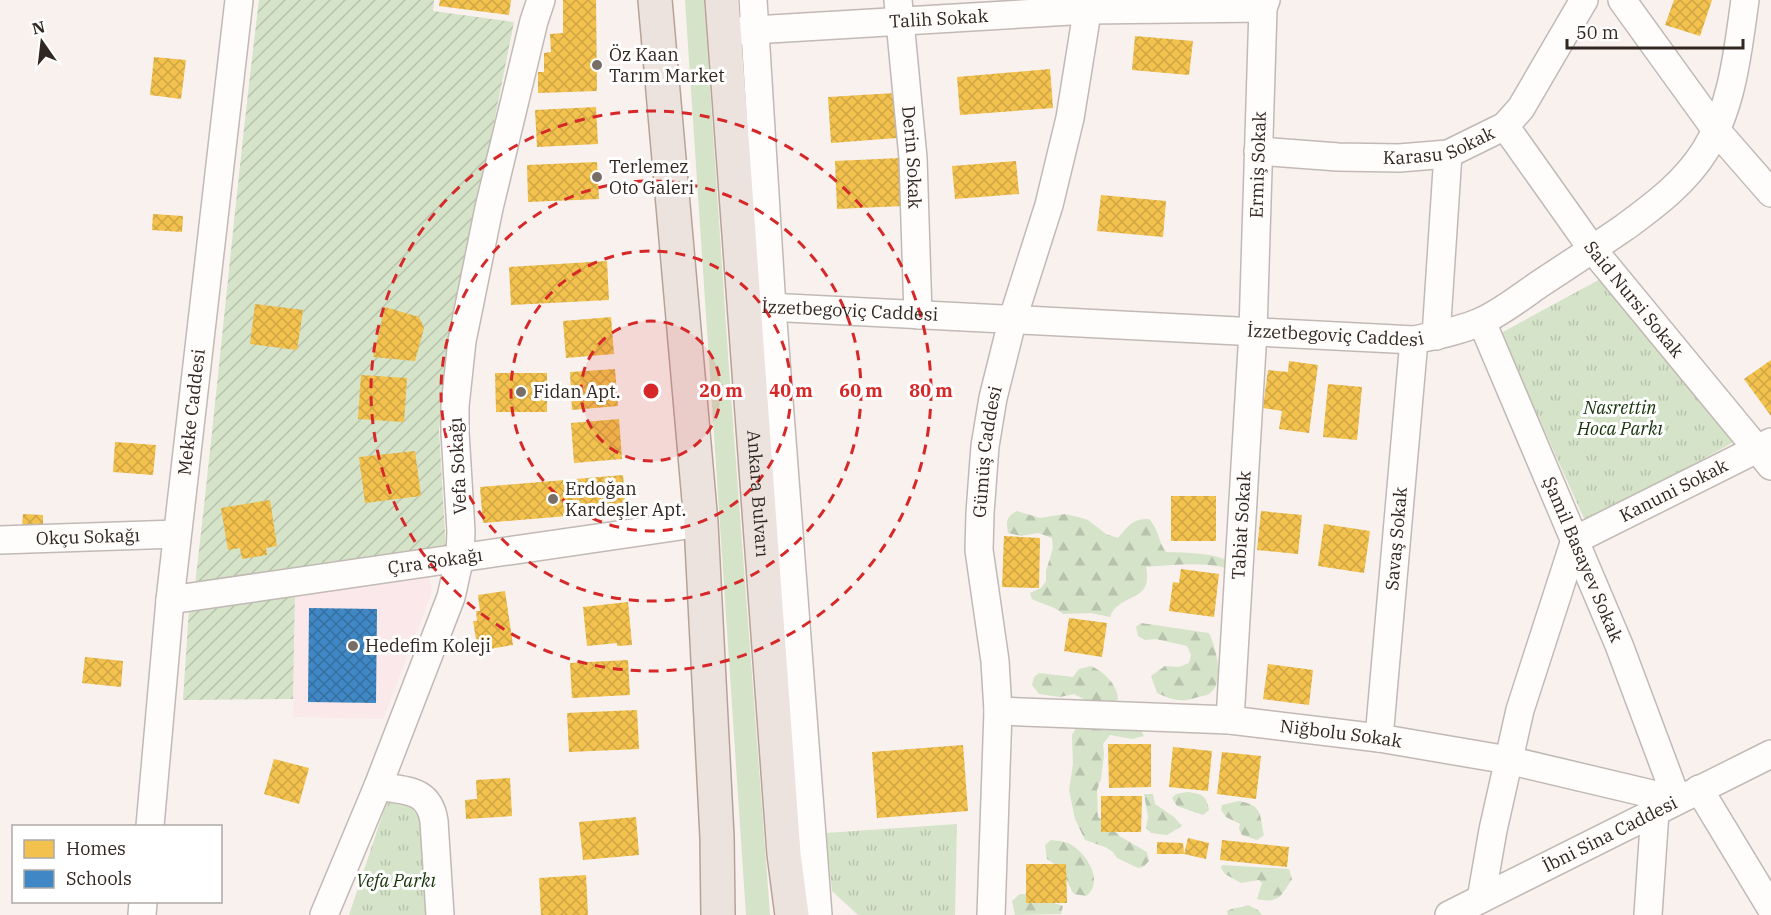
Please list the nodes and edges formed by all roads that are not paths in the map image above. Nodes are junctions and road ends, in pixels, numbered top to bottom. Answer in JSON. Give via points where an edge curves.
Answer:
{"nodes":[{"id":1,"x":239,"y":0,"type":"edge"},
{"id":2,"x":541,"y":0,"type":"edge"},
{"id":3,"x":655,"y":0,"type":"edge"},
{"id":4,"x":753,"y":0,"type":"edge"},
{"id":5,"x":1584,"y":0,"type":"edge"},
{"id":6,"x":1622,"y":0,"type":"edge"},
{"id":7,"x":1745,"y":0,"type":"edge"},
{"id":8,"x":1265,"y":4,"type":"edge"},
{"id":9,"x":1089,"y":5,"type":"edge"},
{"id":10,"x":977,"y":8,"type":"edge"},
{"id":11,"x":900,"y":11,"type":"edge"},
{"id":12,"x":734,"y":20,"type":"edge"},
{"id":13,"x":1505,"y":126,"type":"junction"},
{"id":14,"x":1716,"y":130,"type":"junction"},
{"id":15,"x":1258,"y":151,"type":"junction"},
{"id":16,"x":1448,"y":154,"type":"junction"},
{"id":17,"x":1771,"y":193,"type":"edge"},
{"id":18,"x":1593,"y":249,"type":"junction"},
{"id":19,"x":759,"y":307,"type":"junction"},
{"id":20,"x":918,"y":315,"type":"junction"},
{"id":21,"x":1013,"y":318,"type":"junction"},
{"id":22,"x":1482,"y":322,"type":"junction"},
{"id":23,"x":1253,"y":331,"type":"junction"},
{"id":24,"x":1425,"y":338,"type":"junction"},
{"id":25,"x":1766,"y":452,"type":"edge"},
{"id":26,"x":701,"y":523,"type":"junction"},
{"id":27,"x":177,"y":534,"type":"junction"},
{"id":28,"x":0,"y":540,"type":"edge"},
{"id":29,"x":1575,"y":540,"type":"junction"},
{"id":30,"x":460,"y":557,"type":"junction"},
{"id":31,"x":170,"y":600,"type":"junction"},
{"id":32,"x":998,"y":711,"type":"junction"},
{"id":33,"x":1230,"y":720,"type":"junction"},
{"id":34,"x":1379,"y":738,"type":"junction"},
{"id":35,"x":1771,"y":754,"type":"edge"},
{"id":36,"x":1508,"y":760,"type":"junction"},
{"id":37,"x":378,"y":786,"type":"junction"},
{"id":38,"x":1677,"y":800,"type":"junction"},
{"id":39,"x":150,"y":825,"type":"edge"},
{"id":40,"x":1481,"y":899,"type":"junction"},
{"id":41,"x":1771,"y":908,"type":"edge"},
{"id":42,"x":324,"y":915,"type":"edge"},
{"id":43,"x":440,"y":915,"type":"edge"},
{"id":44,"x":718,"y":915,"type":"edge"},
{"id":45,"x":792,"y":915,"type":"edge"},
{"id":46,"x":818,"y":915,"type":"edge"},
{"id":47,"x":991,"y":915,"type":"edge"},
{"id":48,"x":1449,"y":915,"type":"edge"},
{"id":49,"x":1648,"y":915,"type":"edge"}],
"edges":[{"from":1,"to":27,"type":"street","name":"Mekke Caddesi"},
{"from":2,"to":30,"type":"street","name":"Vefa Sokağı","via":[[489,208],[462,341],[455,406]]},
{"from":3,"to":26,"type":"main road"},
{"from":4,"to":12,"type":"street"},
{"from":5,"to":13,"type":"street","name":"Karasu Sokak","via":[[1521,108]]},
{"from":6,"to":14,"type":"street"},
{"from":7,"to":14,"type":"street","name":"İzzetbegoviç Caddesi","via":[[1725,107]]},
{"from":8,"to":9,"type":"street","name":"Talih Sokak"},
{"from":8,"to":15,"type":"street","name":"Ermiş Sokak"},
{"from":9,"to":10,"type":"street","name":"Talih Sokak"},
{"from":9,"to":21,"type":"street","name":"Gümüş Caddesi","via":[[1066,137]]},
{"from":10,"to":11,"type":"street","name":"Talih Sokak"},
{"from":11,"to":12,"type":"street","name":"Talih Sokak"},
{"from":11,"to":20,"type":"street","name":"Derin Sokak","via":[[913,158]]},
{"from":12,"to":19,"type":"main road","name":"Ankara Bulvarı"},
{"from":13,"to":16,"type":"street","name":"Karasu Sokak"},
{"from":13,"to":18,"type":"street","name":"Said Nursi Sokak"},
{"from":14,"to":17,"type":"street"},
{"from":14,"to":18,"type":"street","name":"İzzetbegoviç Caddesi","via":[[1695,166],[1676,187]]},
{"from":15,"to":16,"type":"street","name":"Karasu Sokak","via":[[1399,158]]},
{"from":15,"to":23,"type":"street","name":"Ermiş Sokak"},
{"from":16,"to":24,"type":"street","name":"Savaş Sokak"},
{"from":18,"to":22,"type":"street","name":"İzzetbegoviç Caddesi"},
{"from":18,"to":25,"type":"street","name":"Said Nursi Sokak"},
{"from":19,"to":20,"type":"street","name":"İzzetbegoviç Caddesi"},
{"from":19,"to":45,"type":"main road","name":"Ankara Bulvarı","via":[[784,854]]},
{"from":19,"to":46,"type":"street"},
{"from":20,"to":21,"type":"street","name":"İzzetbegoviç Caddesi"},
{"from":21,"to":23,"type":"street","name":"İzzetbegoviç Caddesi"},
{"from":21,"to":32,"type":"street","name":"Gümüş Caddesi","via":[[993,398],[980,513],[979,550]]},
{"from":22,"to":24,"type":"street","name":"İzzetbegoviç Caddesi"},
{"from":22,"to":29,"type":"street","name":"Şamil Basayev Sokak"},
{"from":23,"to":24,"type":"street","name":"İzzetbegoviç Caddesi"},
{"from":23,"to":33,"type":"street","name":"Tabiat Sokak"},
{"from":24,"to":34,"type":"street","name":"Savaş Sokak"},
{"from":25,"to":29,"type":"street","name":"Kanuni Sokak"},
{"from":26,"to":30,"type":"street","name":"Çıra Sokağı"},
{"from":26,"to":44,"type":"main road"},
{"from":27,"to":28,"type":"street","name":"Okçu Sokağı"},
{"from":27,"to":31,"type":"street","name":"Mekke Caddesi"},
{"from":29,"to":36,"type":"street","via":[[1520,710]]},
{"from":29,"to":38,"type":"street","name":"Şamil Basayev Sokak"},
{"from":30,"to":31,"type":"street","name":"Çıra Sokağı"},
{"from":30,"to":37,"type":"street","name":"Vefa Sokağı","via":[[451,597]]},
{"from":31,"to":39,"type":"street","name":"Mekke Caddesi"},
{"from":32,"to":33,"type":"street","name":"Niğbolu Sokak"},
{"from":32,"to":47,"type":"street","name":"Gümüş Caddesi"},
{"from":33,"to":34,"type":"street","name":"Niğbolu Sokak"},
{"from":34,"to":36,"type":"street","name":"Niğbolu Sokak"},
{"from":35,"to":38,"type":"street","name":"İbni Sina Caddesi"},
{"from":36,"to":38,"type":"street","name":"Niğbolu Sokak"},
{"from":36,"to":40,"type":"street"},
{"from":37,"to":42,"type":"street","name":"Vefa Sokağı"},
{"from":37,"to":43,"type":"street","via":[[414,792],[432,808]]},
{"from":38,"to":40,"type":"street","name":"İbni Sina Caddesi"},
{"from":38,"to":41,"type":"street","name":"Şamil Basayev Sokak"},
{"from":38,"to":49,"type":"street"},
{"from":40,"to":48,"type":"street","name":"İbni Sina Caddesi"}]}
